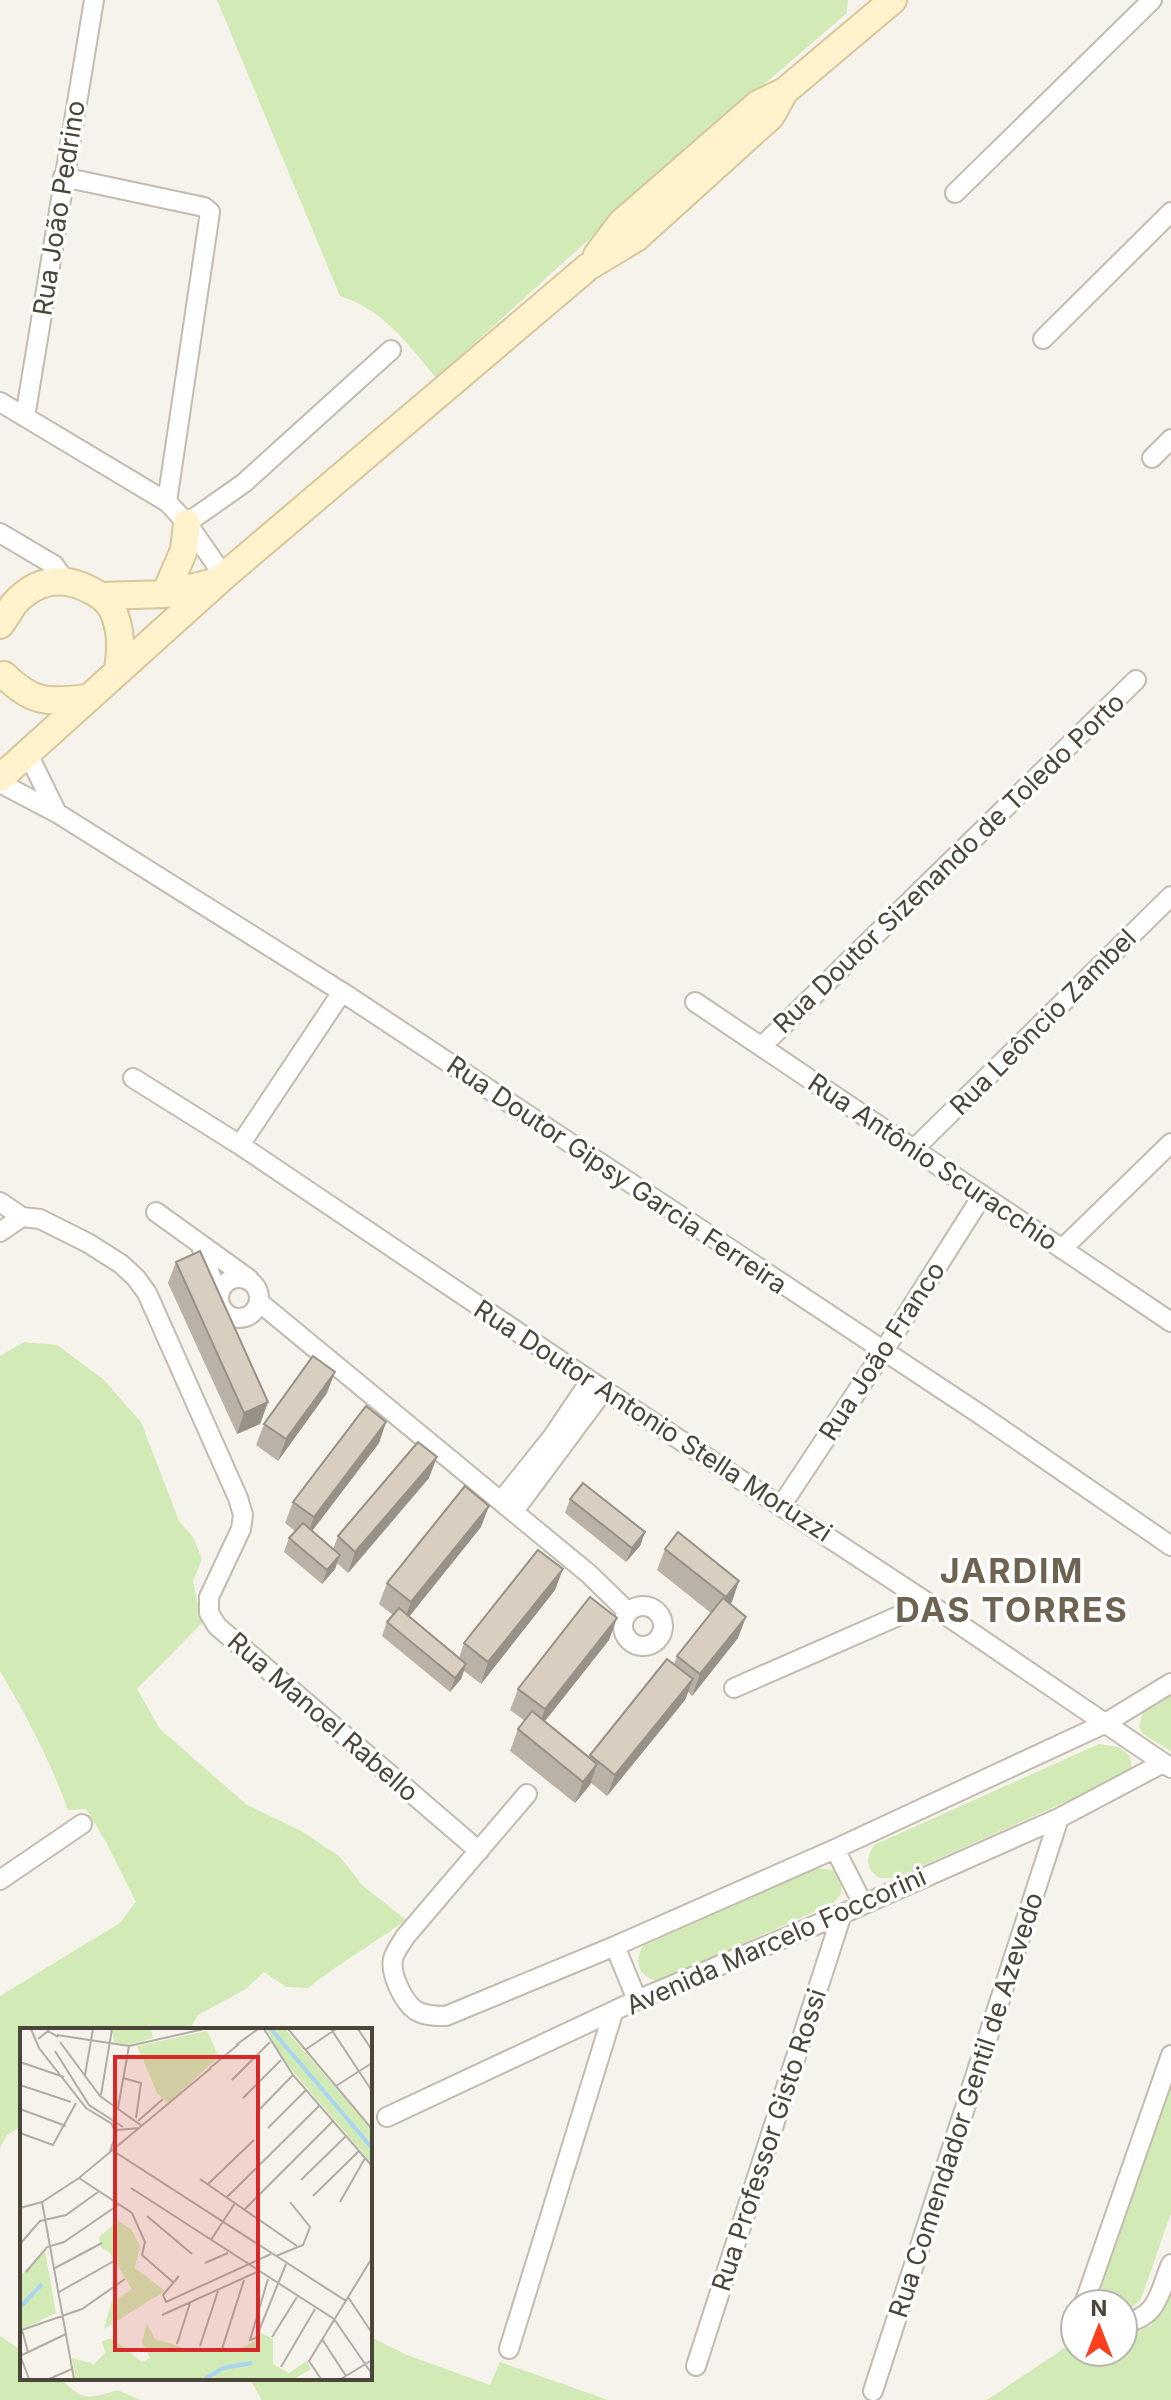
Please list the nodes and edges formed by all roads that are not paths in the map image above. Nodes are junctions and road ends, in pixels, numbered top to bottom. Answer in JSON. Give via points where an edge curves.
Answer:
{"nodes":[{"id":1,"x":94,"y":0,"type":"edge"},
{"id":2,"x":893,"y":0,"type":"edge"},
{"id":3,"x":1152,"y":0,"type":"edge"},
{"id":4,"x":63,"y":177,"type":"junction"},
{"id":5,"x":955,"y":193,"type":"dead end"},
{"id":6,"x":1171,"y":212,"type":"edge"},
{"id":7,"x":1043,"y":339,"type":"dead end"},
{"id":8,"x":391,"y":350,"type":"dead end"},
{"id":9,"x":0,"y":402,"type":"edge"},
{"id":10,"x":25,"y":417,"type":"junction"},
{"id":11,"x":1171,"y":439,"type":"edge"},
{"id":12,"x":1152,"y":458,"type":"dead end"},
{"id":13,"x":167,"y":502,"type":"junction"},
{"id":14,"x":187,"y":523,"type":"junction"},
{"id":15,"x":0,"y":533,"type":"edge"},
{"id":16,"x":64,"y":579,"type":"junction"},
{"id":17,"x":222,"y":579,"type":"junction"},
{"id":18,"x":165,"y":594,"type":"junction"},
{"id":19,"x":102,"y":596,"type":"junction"},
{"id":20,"x":0,"y":625,"type":"edge"},
{"id":21,"x":118,"y":670,"type":"junction"},
{"id":22,"x":1,"y":676,"type":"edge"},
{"id":23,"x":1136,"y":680,"type":"dead end"},
{"id":24,"x":86,"y":698,"type":"junction"},
{"id":25,"x":28,"y":754,"type":"junction"},
{"id":26,"x":0,"y":780,"type":"edge"},
{"id":27,"x":57,"y":813,"type":"junction"},
{"id":28,"x":1171,"y":896,"type":"edge"},
{"id":29,"x":342,"y":992,"type":"junction"},
{"id":30,"x":695,"y":1002,"type":"dead end"},
{"id":31,"x":762,"y":1046,"type":"junction"},
{"id":32,"x":133,"y":1078,"type":"dead end"},
{"id":33,"x":1171,"y":1143,"type":"edge"},
{"id":34,"x":240,"y":1145,"type":"junction"},
{"id":35,"x":914,"y":1149,"type":"junction"},
{"id":36,"x":982,"y":1196,"type":"junction"},
{"id":37,"x":0,"y":1202,"type":"edge"},
{"id":38,"x":156,"y":1212,"type":"dead end"},
{"id":39,"x":22,"y":1217,"type":"junction"},
{"id":40,"x":0,"y":1232,"type":"edge"},
{"id":41,"x":201,"y":1246,"type":"junction"},
{"id":42,"x":1062,"y":1249,"type":"junction"},
{"id":43,"x":251,"y":1281,"type":"junction"},
{"id":44,"x":219,"y":1301,"type":"junction"},
{"id":45,"x":259,"y":1302,"type":"junction"},
{"id":46,"x":1171,"y":1322,"type":"edge"},
{"id":47,"x":883,"y":1352,"type":"junction"},
{"id":48,"x":597,"y":1385,"type":"junction"},
{"id":49,"x":507,"y":1506,"type":"junction"},
{"id":50,"x":781,"y":1506,"type":"junction"},
{"id":51,"x":1171,"y":1546,"type":"edge"},
{"id":52,"x":928,"y":1603,"type":"junction"},
{"id":53,"x":628,"y":1612,"type":"dead end"},
{"id":54,"x":1171,"y":1683,"type":"edge"},
{"id":55,"x":734,"y":1688,"type":"dead end"},
{"id":56,"x":1104,"y":1724,"type":"junction"},
{"id":57,"x":1167,"y":1766,"type":"edge"},
{"id":58,"x":527,"y":1794,"type":"dead end"},
{"id":59,"x":1059,"y":1818,"type":"junction"},
{"id":60,"x":82,"y":1824,"type":"dead end"},
{"id":61,"x":835,"y":1849,"type":"junction"},
{"id":62,"x":479,"y":1851,"type":"junction"},
{"id":63,"x":0,"y":1880,"type":"edge"},
{"id":64,"x":863,"y":1904,"type":"junction"},
{"id":65,"x":842,"y":1914,"type":"junction"},
{"id":66,"x":615,"y":1946,"type":"junction"},
{"id":67,"x":637,"y":2000,"type":"junction"},
{"id":68,"x":613,"y":2013,"type":"junction"},
{"id":69,"x":1171,"y":2055,"type":"edge"},
{"id":70,"x":387,"y":2117,"type":"dead end"},
{"id":71,"x":1171,"y":2264,"type":"edge"},
{"id":72,"x":1090,"y":2288,"type":"edge"},
{"id":73,"x":1139,"y":2319,"type":"edge"},
{"id":74,"x":509,"y":2349,"type":"dead end"},
{"id":75,"x":696,"y":2366,"type":"dead end"},
{"id":76,"x":873,"y":2391,"type":"dead end"}],
"edges":[{"from":1,"to":4,"type":"street","name":"Rua João Pedrino"},
{"from":2,"to":17,"type":"main road","via":[[785,91],[771,116],[636,238],[588,267]]},
{"from":3,"to":5,"type":"street"},
{"from":4,"to":10,"type":"street","name":"Rua João Pedrino"},
{"from":4,"to":13,"type":"street","via":[[207,207],[211,214]]},
{"from":6,"to":7,"type":"street"},
{"from":8,"to":14,"type":"street","via":[[244,483]]},
{"from":9,"to":10,"type":"street"},
{"from":10,"to":13,"type":"street"},
{"from":11,"to":12,"type":"street"},
{"from":13,"to":14,"type":"street"},
{"from":14,"to":17,"type":"street"},
{"from":14,"to":18,"type":"main road","via":[[184,550]]},
{"from":15,"to":16,"type":"street","via":[[54,565]]},
{"from":16,"to":19,"type":"main road"},
{"from":16,"to":20,"type":"main road","via":[[34,589],[15,603]]},
{"from":17,"to":18,"type":"main road"},
{"from":17,"to":21,"type":"main road"},
{"from":18,"to":19,"type":"main road"},
{"from":19,"to":21,"type":"main road","via":[[118,624]]},
{"from":21,"to":24,"type":"main road"},
{"from":22,"to":24,"type":"main road","via":[[49,703]]},
{"from":23,"to":31,"type":"street","name":"Rua Doutor Sizenando de Toledo Porto"},
{"from":24,"to":25,"type":"main road"},
{"from":25,"to":26,"type":"main road"},
{"from":25,"to":27,"type":"street"},
{"from":26,"to":27,"type":"street","name":"Rua Doutor Gipsy Garcia Ferreira"},
{"from":27,"to":29,"type":"street","name":"Rua Doutor Gipsy Garcia Ferreira"},
{"from":28,"to":35,"type":"street","name":"Rua Leôncio Zambel"},
{"from":29,"to":34,"type":"street"},
{"from":29,"to":47,"type":"street","name":"Rua Doutor Gipsy Garcia Ferreira"},
{"from":30,"to":31,"type":"street","name":"Rua Antônio Scuracchio"},
{"from":31,"to":35,"type":"street","name":"Rua Antônio Scuracchio"},
{"from":32,"to":34,"type":"street","name":"Rua Doutor Antonio Stella Moruzzi"},
{"from":33,"to":42,"type":"street"},
{"from":34,"to":48,"type":"street","name":"Rua Doutor Antonio Stella Moruzzi"},
{"from":35,"to":36,"type":"street","name":"Rua Antônio Scuracchio"},
{"from":36,"to":42,"type":"street","name":"Rua Antônio Scuracchio"},
{"from":36,"to":47,"type":"street","name":"Rua João Franco"},
{"from":37,"to":39,"type":"street"},
{"from":38,"to":41,"type":"street"},
{"from":39,"to":40,"type":"street"},
{"from":39,"to":62,"type":"street","name":"Rua Manoel Rabello","via":[[68,1231],[121,1264],[147,1293],[243,1515],[209,1597],[209,1613],[217,1626]]},
{"from":41,"to":43,"type":"street"},
{"from":41,"to":44,"type":"street"},
{"from":42,"to":46,"type":"street","name":"Rua Antônio Scuracchio"},
{"from":43,"to":44,"type":"street","via":[[228,1280]]},
{"from":43,"to":45,"type":"street"},
{"from":44,"to":45,"type":"street","via":[[226,1314],[242,1318],[250,1316]]},
{"from":45,"to":49,"type":"street"},
{"from":47,"to":50,"type":"street","name":"Rua João Franco"},
{"from":47,"to":51,"type":"street","name":"Rua Doutor Gipsy Garcia Ferreira"},
{"from":48,"to":49,"type":"street","via":[[553,1436]]},
{"from":48,"to":50,"type":"street","name":"Rua Doutor Antonio Stella Moruzzi"},
{"from":49,"to":53,"type":"street"},
{"from":50,"to":52,"type":"street","name":"Rua Doutor Antonio Stella Moruzzi"},
{"from":52,"to":55,"type":"street"},
{"from":52,"to":56,"type":"street","name":"Rua Doutor Antonio Stella Moruzzi"},
{"from":54,"to":56,"type":"street"},
{"from":56,"to":57,"type":"street","name":"Rua Doutor Antonio Stella Moruzzi"},
{"from":56,"to":61,"type":"street"},
{"from":57,"to":59,"type":"street","name":"Avenida Marcelo Foccorini"},
{"from":58,"to":62,"type":"street"},
{"from":59,"to":64,"type":"street","name":"Avenida Marcelo Foccorini"},
{"from":59,"to":76,"type":"street","name":"Rua Comendador Gentil de Azevedo"},
{"from":60,"to":63,"type":"street"},
{"from":61,"to":64,"type":"street"},
{"from":61,"to":66,"type":"street"},
{"from":62,"to":66,"type":"street","via":[[394,1954],[399,1988],[415,2010],[446,2016]]},
{"from":64,"to":65,"type":"street","name":"Avenida Marcelo Foccorini"},
{"from":65,"to":67,"type":"street","name":"Avenida Marcelo Foccorini"},
{"from":65,"to":75,"type":"street","name":"Rua Professor Gisto Rossi"},
{"from":66,"to":67,"type":"street"},
{"from":67,"to":68,"type":"street","name":"Avenida Marcelo Foccorini"},
{"from":68,"to":70,"type":"street","name":"Avenida Marcelo Foccorini"},
{"from":68,"to":74,"type":"street"},
{"from":69,"to":72,"type":"street"},
{"from":71,"to":73,"type":"street","via":[[1153,2308]]}]}
